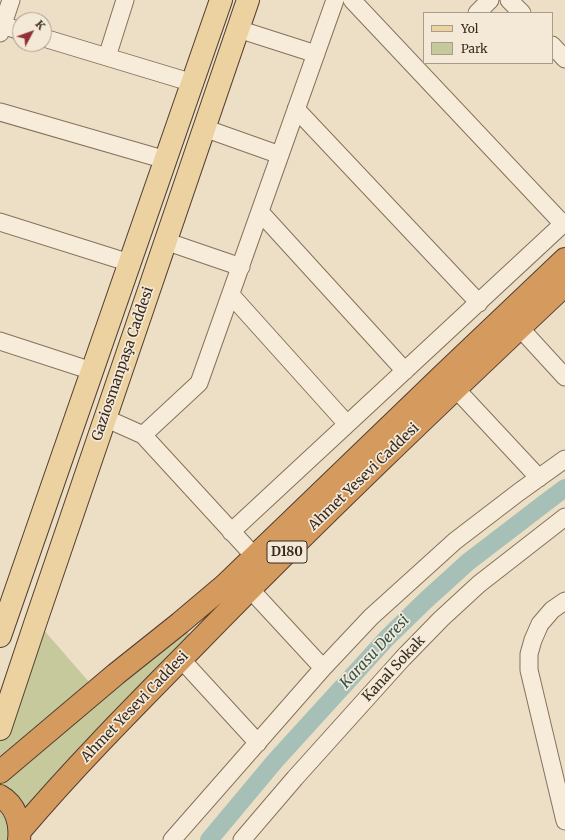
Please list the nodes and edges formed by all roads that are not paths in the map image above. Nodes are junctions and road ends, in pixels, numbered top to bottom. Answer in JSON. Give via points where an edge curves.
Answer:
{"nodes":[{"id":1,"x":11,"y":0,"type":"edge"},
{"id":2,"x":125,"y":0,"type":"edge"},
{"id":3,"x":222,"y":0,"type":"edge"},
{"id":4,"x":248,"y":0,"type":"edge"},
{"id":5,"x":335,"y":0,"type":"edge"},
{"id":6,"x":352,"y":0,"type":"edge"},
{"id":7,"x":490,"y":0,"type":"edge"},
{"id":8,"x":510,"y":0,"type":"edge"},
{"id":9,"x":478,"y":12,"type":"edge"},
{"id":10,"x":521,"y":12,"type":"edge"},
{"id":11,"x":238,"y":28,"type":"junction"},
{"id":12,"x":1,"y":29,"type":"edge"},
{"id":13,"x":12,"y":30,"type":"edge"},
{"id":14,"x":52,"y":40,"type":"edge"},
{"id":15,"x":553,"y":46,"type":"edge"},
{"id":16,"x":316,"y":54,"type":"junction"},
{"id":17,"x":107,"y":57,"type":"junction"},
{"id":18,"x":565,"y":59,"type":"edge"},
{"id":19,"x":424,"y":67,"type":"edge"},
{"id":20,"x":192,"y":83,"type":"junction"},
{"id":21,"x":296,"y":109,"type":"junction"},
{"id":22,"x":0,"y":112,"type":"edge"},
{"id":23,"x":204,"y":128,"type":"junction"},
{"id":24,"x":280,"y":155,"type":"junction"},
{"id":25,"x":166,"y":160,"type":"junction"},
{"id":26,"x":260,"y":212,"type":"junction"},
{"id":27,"x":0,"y":222,"type":"edge"},
{"id":28,"x":564,"y":223,"type":"edge"},
{"id":29,"x":165,"y":241,"type":"junction"},
{"id":30,"x":565,"y":259,"type":"edge"},
{"id":31,"x":130,"y":263,"type":"junction"},
{"id":32,"x":241,"y":266,"type":"junction"},
{"id":33,"x":565,"y":286,"type":"edge"},
{"id":34,"x":231,"y":295,"type":"junction"},
{"id":35,"x":478,"y":302,"type":"junction"},
{"id":36,"x":520,"y":328,"type":"junction"},
{"id":37,"x":0,"y":341,"type":"edge"},
{"id":38,"x":92,"y":371,"type":"junction"},
{"id":39,"x":405,"y":371,"type":"junction"},
{"id":40,"x":565,"y":377,"type":"edge"},
{"id":41,"x":456,"y":389,"type":"junction"},
{"id":42,"x":105,"y":418,"type":"junction"},
{"id":43,"x":347,"y":424,"type":"junction"},
{"id":44,"x":143,"y":435,"type":"junction"},
{"id":45,"x":565,"y":459,"type":"edge"},
{"id":46,"x":539,"y":478,"type":"junction"},
{"id":47,"x":565,"y":517,"type":"edge"},
{"id":48,"x":231,"y":532,"type":"junction"},
{"id":49,"x":254,"y":557,"type":"junction"},
{"id":50,"x":250,"y":589,"type":"junction"},
{"id":51,"x":565,"y":601,"type":"edge"},
{"id":52,"x":0,"y":636,"type":"edge"},
{"id":53,"x":181,"y":659,"type":"junction"},
{"id":54,"x":324,"y":668,"type":"junction"},
{"id":55,"x":0,"y":729,"type":"edge"},
{"id":56,"x":258,"y":742,"type":"junction"},
{"id":57,"x":0,"y":772,"type":"edge"},
{"id":58,"x":0,"y":796,"type":"edge"},
{"id":59,"x":565,"y":821,"type":"edge"},
{"id":60,"x":20,"y":836,"type":"edge"},
{"id":61,"x":172,"y":840,"type":"edge"},
{"id":62,"x":242,"y":840,"type":"edge"}],
"edges":[{"from":1,"to":12,"type":"street"},
{"from":2,"to":17,"type":"street"},
{"from":3,"to":20,"type":"main road","name":"Gaziosmanpaşa Caddesi"},
{"from":4,"to":11,"type":"main road","name":"Gaziosmanpaşa Caddesi"},
{"from":5,"to":16,"type":"street"},
{"from":6,"to":19,"type":"street"},
{"from":7,"to":9,"type":"street"},
{"from":8,"to":10,"type":"street"},
{"from":11,"to":16,"type":"street"},
{"from":11,"to":23,"type":"main road","name":"Gaziosmanpaşa Caddesi"},
{"from":12,"to":13,"type":"street"},
{"from":14,"to":17,"type":"street"},
{"from":15,"to":18,"type":"street"},
{"from":16,"to":21,"type":"street"},
{"from":17,"to":20,"type":"street"},
{"from":19,"to":28,"type":"street"},
{"from":20,"to":25,"type":"main road","name":"Gaziosmanpaşa Caddesi"},
{"from":21,"to":24,"type":"street"},
{"from":21,"to":35,"type":"street"},
{"from":22,"to":25,"type":"street"},
{"from":23,"to":24,"type":"street"},
{"from":23,"to":29,"type":"main road","name":"Gaziosmanpaşa Caddesi"},
{"from":24,"to":26,"type":"street"},
{"from":25,"to":31,"type":"main road","name":"Gaziosmanpaşa Caddesi"},
{"from":26,"to":32,"type":"street"},
{"from":26,"to":39,"type":"street"},
{"from":27,"to":31,"type":"street"},
{"from":28,"to":35,"type":"street"},
{"from":29,"to":32,"type":"street"},
{"from":29,"to":42,"type":"main road","name":"Gaziosmanpaşa Caddesi"},
{"from":30,"to":49,"type":"highway","name":"Ahmet Yesevi Caddesi","number":"D180"},
{"from":31,"to":38,"type":"main road","name":"Gaziosmanpaşa Caddesi"},
{"from":32,"to":34,"type":"street"},
{"from":33,"to":36,"type":"highway","name":"Ahmet Yesevi Caddesi","number":"D180"},
{"from":34,"to":43,"type":"street"},
{"from":34,"to":44,"type":"street","via":[[199,383]]},
{"from":35,"to":39,"type":"street"},
{"from":36,"to":40,"type":"street"},
{"from":36,"to":41,"type":"highway","name":"Ahmet Yesevi Caddesi","number":"D180"},
{"from":37,"to":38,"type":"street"},
{"from":38,"to":52,"type":"main road","name":"Gaziosmanpaşa Caddesi"},
{"from":39,"to":43,"type":"street"},
{"from":41,"to":46,"type":"street"},
{"from":41,"to":50,"type":"highway","name":"Ahmet Yesevi Caddesi","number":"D180"},
{"from":42,"to":44,"type":"street"},
{"from":42,"to":55,"type":"main road","name":"Gaziosmanpaşa Caddesi"},
{"from":43,"to":48,"type":"street"},
{"from":44,"to":48,"type":"street"},
{"from":45,"to":46,"type":"street"},
{"from":46,"to":54,"type":"street","via":[[454,541],[371,617]]},
{"from":47,"to":62,"type":"street","name":"Kanal Sokak","via":[[479,584],[441,619],[295,778]]},
{"from":48,"to":49,"type":"street"},
{"from":49,"to":57,"type":"highway","name":"Ahmet Yesevi Caddesi","number":"D180","via":[[225,585]]},
{"from":50,"to":53,"type":"highway","name":"Ahmet Yesevi Caddesi","number":"D180"},
{"from":50,"to":54,"type":"street"},
{"from":51,"to":59,"type":"street","via":[[552,610],[540,624],[532,640],[529,654],[529,670]]},
{"from":53,"to":56,"type":"street"},
{"from":53,"to":60,"type":"highway","name":"Ahmet Yesevi Caddesi","number":"D180","via":[[48,798]]},
{"from":54,"to":56,"type":"street"},
{"from":56,"to":61,"type":"street"},
{"from":58,"to":60,"type":"highway","via":[[14,809]]}]}
